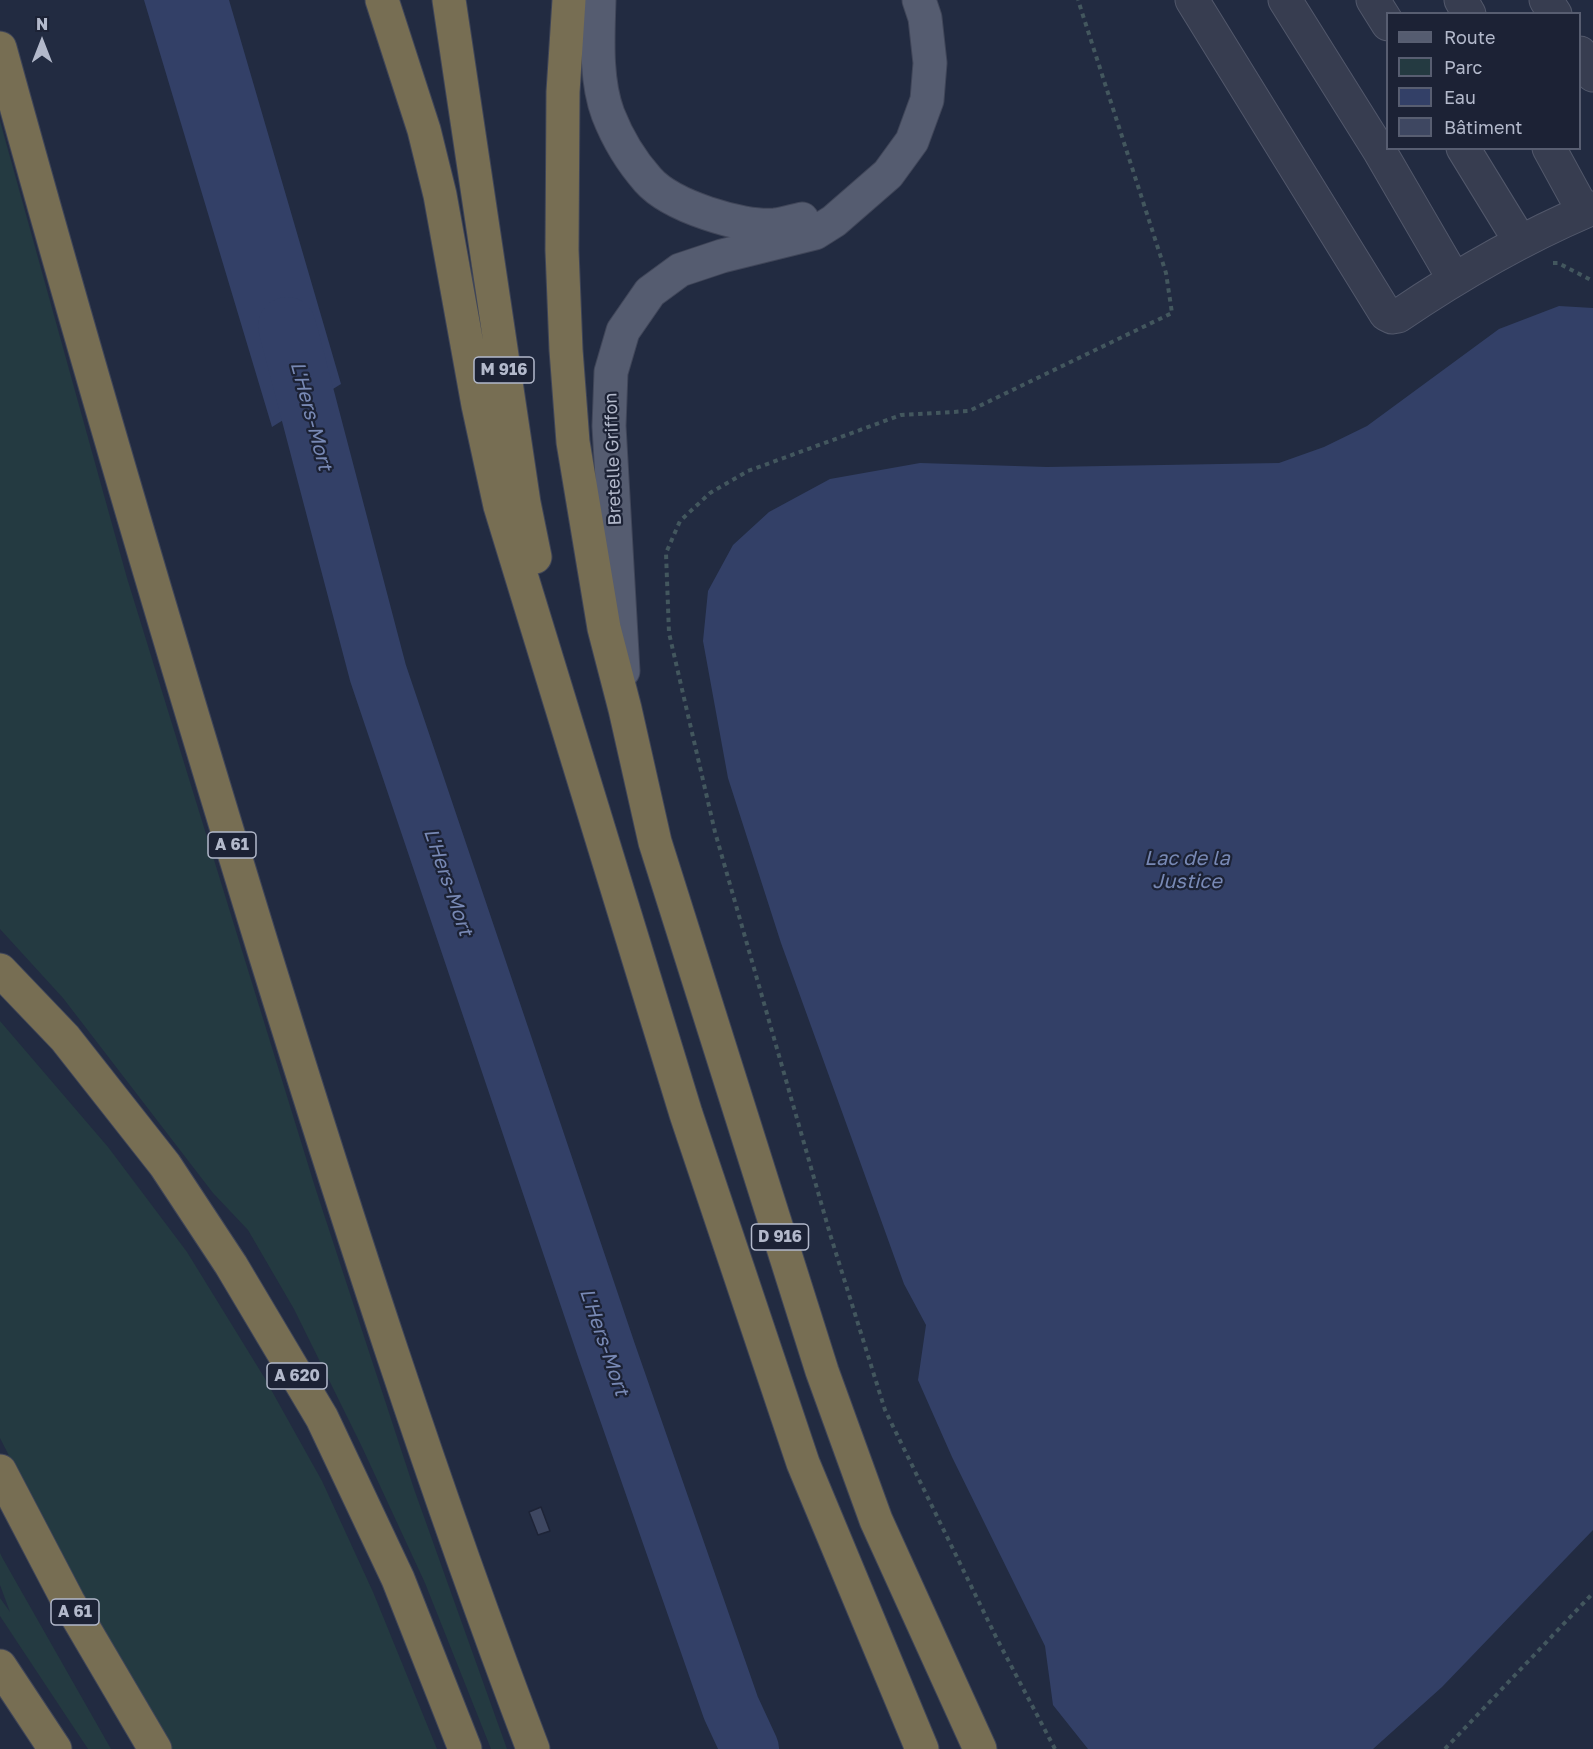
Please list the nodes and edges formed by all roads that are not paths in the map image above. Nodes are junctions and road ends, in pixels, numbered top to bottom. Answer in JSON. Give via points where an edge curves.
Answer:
{"nodes":[{"id":1,"x":382,"y":0,"type":"edge"},
{"id":2,"x":449,"y":0,"type":"edge"},
{"id":3,"x":569,"y":0,"type":"edge"},
{"id":4,"x":599,"y":0,"type":"edge"},
{"id":5,"x":919,"y":0,"type":"edge"},
{"id":6,"x":1192,"y":0,"type":"edge"},
{"id":7,"x":1285,"y":0,"type":"edge"},
{"id":8,"x":1373,"y":0,"type":"edge"},
{"id":9,"x":1386,"y":21,"type":"edge"},
{"id":10,"x":0,"y":48,"type":"edge"},
{"id":11,"x":1581,"y":55,"type":"edge"},
{"id":12,"x":1593,"y":75,"type":"edge"},
{"id":13,"x":1464,"y":150,"type":"edge"},
{"id":14,"x":1550,"y":150,"type":"edge"},
{"id":15,"x":848,"y":210,"type":"junction"},
{"id":16,"x":1588,"y":210,"type":"edge"},
{"id":17,"x":1520,"y":241,"type":"junction"},
{"id":18,"x":1454,"y":279,"type":"junction"},
{"id":19,"x":625,"y":709,"type":"junction"},
{"id":20,"x":572,"y":738,"type":"junction"},
{"id":21,"x":0,"y":970,"type":"edge"},
{"id":22,"x":0,"y":1471,"type":"edge"},
{"id":23,"x":0,"y":1666,"type":"edge"},
{"id":24,"x":960,"y":1701,"type":"junction"},
{"id":25,"x":56,"y":1749,"type":"edge"},
{"id":26,"x":154,"y":1749,"type":"edge"},
{"id":27,"x":465,"y":1749,"type":"edge"},
{"id":28,"x":533,"y":1749,"type":"edge"},
{"id":29,"x":922,"y":1749,"type":"edge"},
{"id":30,"x":980,"y":1749,"type":"edge"},
{"id":31,"x":991,"y":1749,"type":"edge"}],
"edges":[{"from":1,"to":20,"type":"highway","via":[[424,130],[440,195],[500,506]]},
{"from":2,"to":20,"type":"highway","number":"M 916","via":[[524,502]]},
{"from":3,"to":19,"type":"highway","via":[[563,92],[562,250],[573,442],[604,627]]},
{"from":4,"to":15,"type":"main road","via":[[598,61],[608,112],[623,144],[649,182],[684,205],[730,221],[774,225]]},
{"from":5,"to":15,"type":"main road","name":"Bretelle Griffon","via":[[930,63],[927,100],[912,141],[900,158]]},
{"from":6,"to":18,"type":"lane","via":[[1386,314],[1398,316]]},
{"from":7,"to":18,"type":"lane"},
{"from":8,"to":9,"type":"lane"},
{"from":10,"to":28,"type":"highway","number":"A 61","via":[[70,304],[307,1087],[398,1370]]},
{"from":11,"to":12,"type":"lane"},
{"from":13,"to":17,"type":"lane"},
{"from":14,"to":16,"type":"lane"},
{"from":15,"to":19,"type":"main road","name":"Bretelle Griffon","via":[[814,233],[680,270],[650,292],[623,331],[611,372],[609,426]]},
{"from":16,"to":17,"type":"lane"},
{"from":17,"to":18,"type":"lane"},
{"from":19,"to":24,"type":"highway","number":"D 916","via":[[655,842],[822,1371],[876,1520]]},
{"from":20,"to":29,"type":"highway","number":"D 916","via":[[686,1114],[803,1463]]},
{"from":21,"to":27,"type":"highway","number":"A 620","via":[[66,1038],[165,1165],[322,1418],[398,1579]]},
{"from":22,"to":26,"type":"highway","number":"A 61","via":[[68,1600]]},
{"from":23,"to":25,"type":"highway"},
{"from":24,"to":30,"type":"highway","number":"D 916"},
{"from":24,"to":31,"type":"highway"}]}
